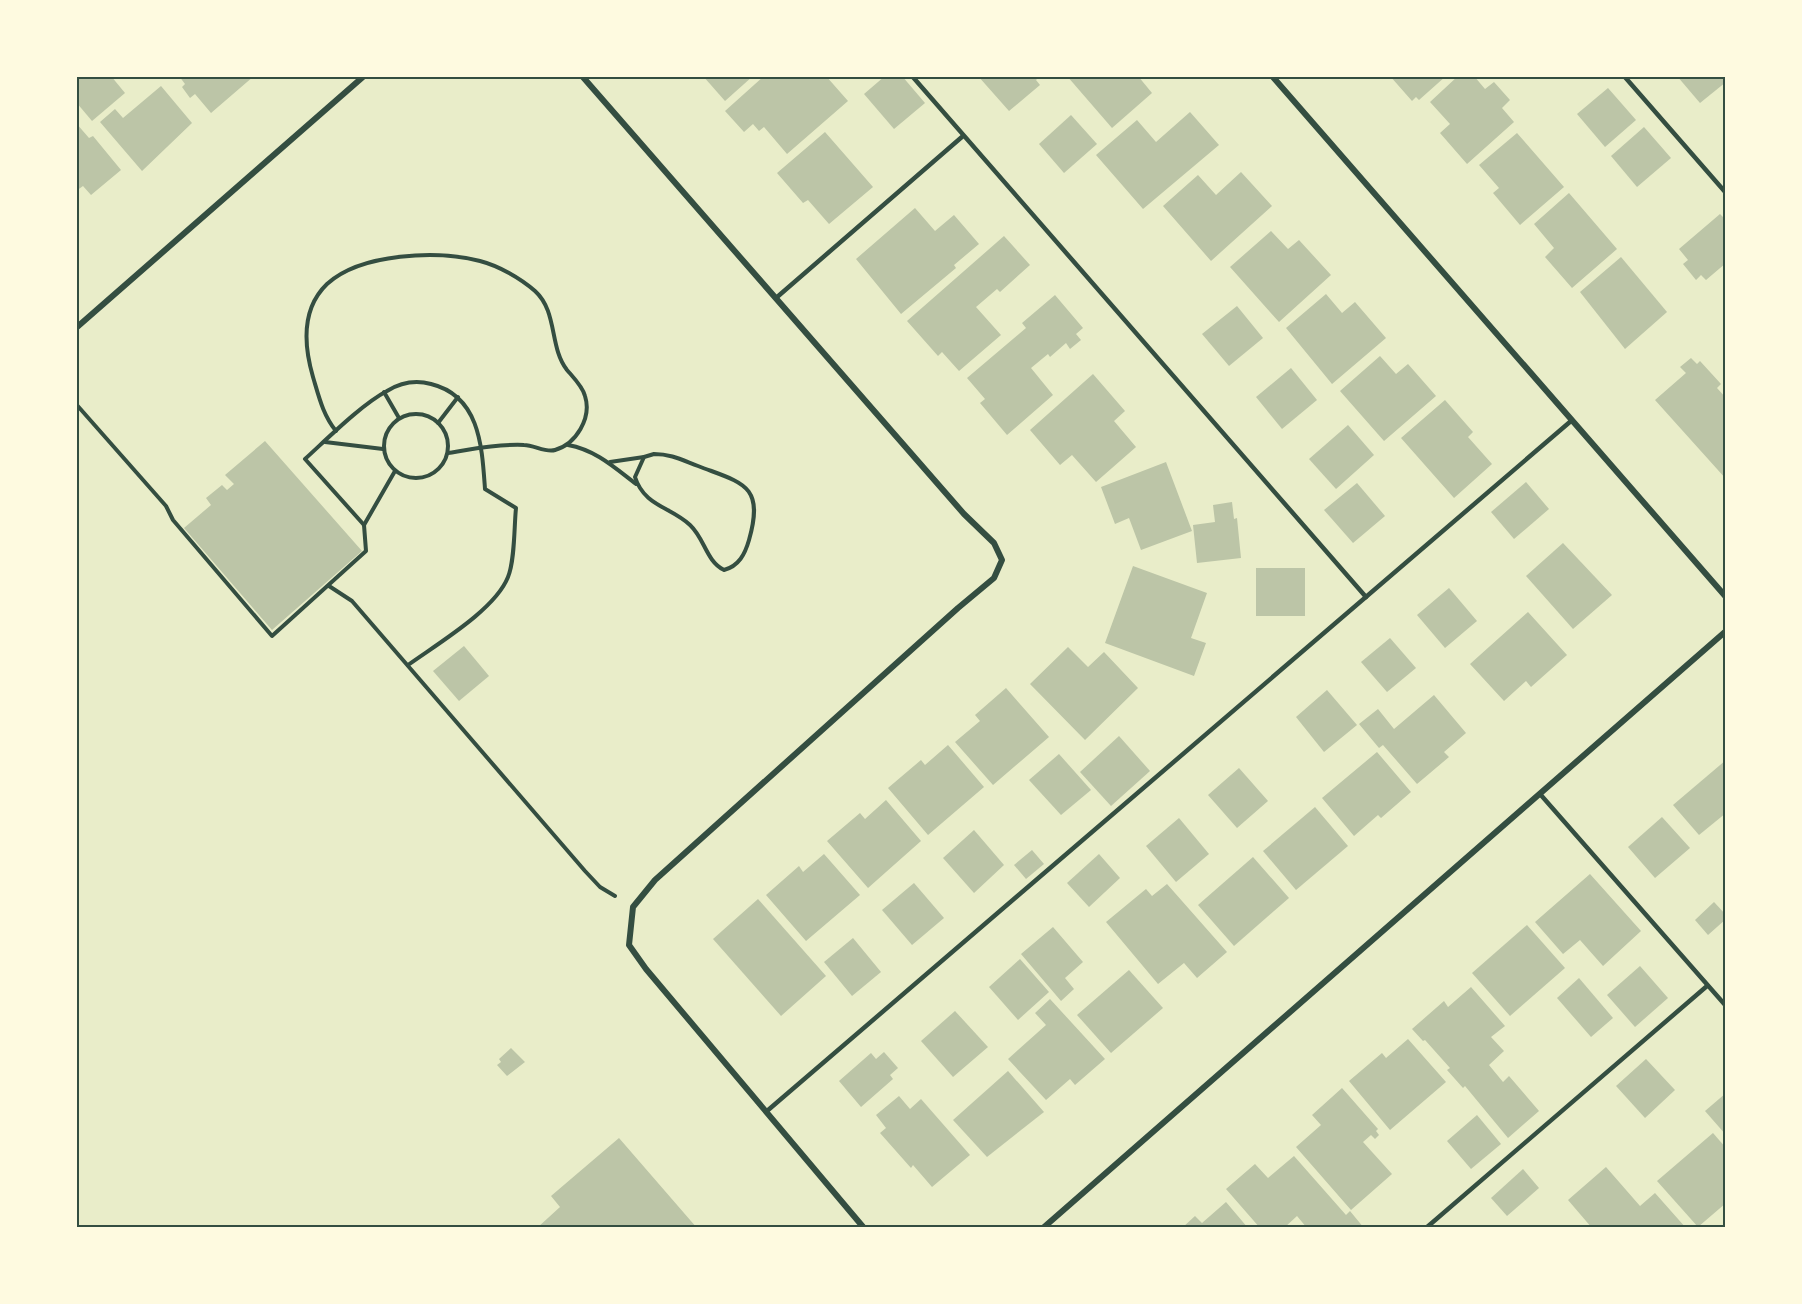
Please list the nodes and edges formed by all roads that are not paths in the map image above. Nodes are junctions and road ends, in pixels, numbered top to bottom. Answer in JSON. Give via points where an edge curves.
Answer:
{"nodes":[{"id":1,"x":364,"y":76,"type":"edge"},
{"id":2,"x":582,"y":76,"type":"edge"},
{"id":3,"x":912,"y":76,"type":"edge"},
{"id":4,"x":1272,"y":76,"type":"edge"},
{"id":5,"x":1624,"y":76,"type":"edge"},
{"id":6,"x":963,"y":136,"type":"junction"},
{"id":7,"x":1725,"y":193,"type":"edge"},
{"id":8,"x":776,"y":298,"type":"junction"},
{"id":9,"x":76,"y":328,"type":"edge"},
{"id":10,"x":1571,"y":421,"type":"junction"},
{"id":11,"x":1366,"y":597,"type":"junction"},
{"id":12,"x":1725,"y":597,"type":"edge"},
{"id":13,"x":1725,"y":631,"type":"edge"},
{"id":14,"x":1540,"y":794,"type":"junction"},
{"id":15,"x":1707,"y":986,"type":"junction"},
{"id":16,"x":1725,"y":1006,"type":"edge"},
{"id":17,"x":767,"y":1111,"type":"junction"},
{"id":18,"x":864,"y":1227,"type":"edge"},
{"id":19,"x":1043,"y":1227,"type":"edge"},
{"id":20,"x":1426,"y":1227,"type":"edge"}],
"edges":[{"from":1,"to":9,"type":"street"},
{"from":2,"to":8,"type":"street"},
{"from":3,"to":6,"type":"lane"},
{"from":4,"to":10,"type":"street"},
{"from":5,"to":7,"type":"lane"},
{"from":6,"to":8,"type":"lane"},
{"from":6,"to":11,"type":"lane"},
{"from":8,"to":17,"type":"street","via":[[964,514],[994,543],[1002,560],[994,578],[655,880],[633,908],[629,945]]},
{"from":10,"to":11,"type":"lane"},
{"from":10,"to":12,"type":"street"},
{"from":11,"to":17,"type":"lane"},
{"from":13,"to":14,"type":"street"},
{"from":14,"to":15,"type":"lane"},
{"from":14,"to":19,"type":"street"},
{"from":15,"to":16,"type":"lane"},
{"from":15,"to":20,"type":"lane"},
{"from":17,"to":18,"type":"street"}]}
